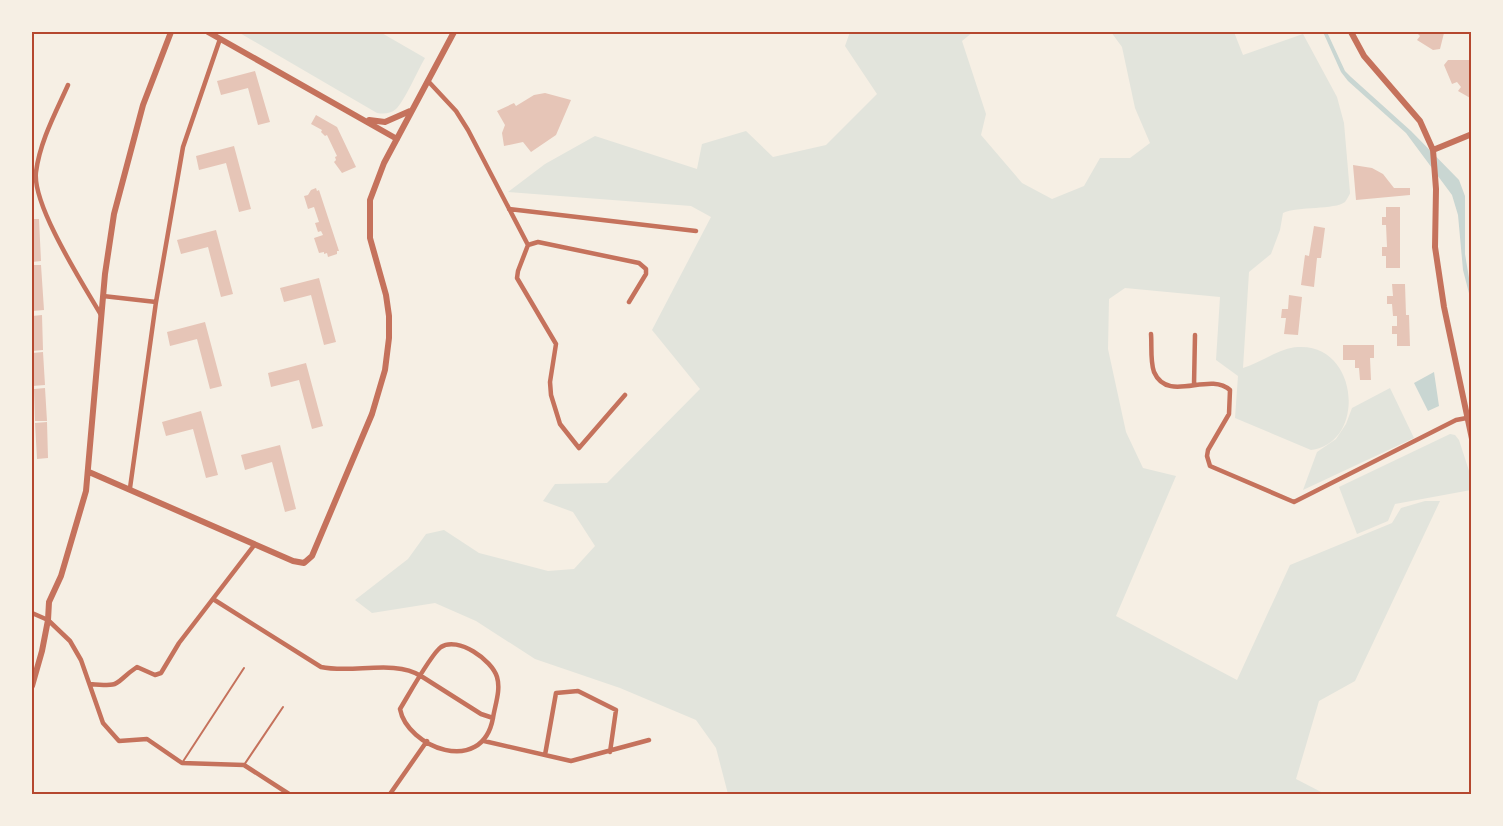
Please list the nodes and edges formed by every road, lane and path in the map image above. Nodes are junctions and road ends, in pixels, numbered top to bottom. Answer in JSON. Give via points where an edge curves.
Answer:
{"nodes":[{"id":1,"x":171,"y":32,"type":"edge"},
{"id":2,"x":208,"y":32,"type":"edge"},
{"id":3,"x":454,"y":32,"type":"edge"},
{"id":4,"x":1351,"y":32,"type":"edge"},
{"id":5,"x":220,"y":39,"type":"junction"},
{"id":6,"x":428,"y":81,"type":"junction"},
{"id":7,"x":68,"y":85,"type":"dead end"},
{"id":8,"x":411,"y":111,"type":"junction"},
{"id":9,"x":363,"y":120,"type":"junction"},
{"id":10,"x":1472,"y":134,"type":"edge"},
{"id":11,"x":397,"y":139,"type":"junction"},
{"id":12,"x":1434,"y":150,"type":"junction"},
{"id":13,"x":509,"y":209,"type":"junction"},
{"id":14,"x":696,"y":231,"type":"dead end"},
{"id":15,"x":528,"y":245,"type":"junction"},
{"id":16,"x":103,"y":296,"type":"junction"},
{"id":17,"x":156,"y":302,"type":"junction"},
{"id":18,"x":629,"y":302,"type":"dead end"},
{"id":19,"x":101,"y":315,"type":"junction"},
{"id":20,"x":1151,"y":334,"type":"dead end"},
{"id":21,"x":1195,"y":335,"type":"dead end"},
{"id":22,"x":1194,"y":386,"type":"junction"},
{"id":23,"x":625,"y":395,"type":"dead end"},
{"id":24,"x":1469,"y":417,"type":"edge"},
{"id":25,"x":1472,"y":439,"type":"edge"},
{"id":26,"x":89,"y":472,"type":"junction"},
{"id":27,"x":130,"y":488,"type":"junction"},
{"id":28,"x":255,"y":544,"type":"junction"},
{"id":29,"x":213,"y":599,"type":"junction"},
{"id":30,"x":33,"y":613,"type":"edge"},
{"id":31,"x":48,"y":620,"type":"junction"},
{"id":32,"x":244,"y":668,"type":"dead end"},
{"id":33,"x":421,"y":676,"type":"junction"},
{"id":34,"x":90,"y":684,"type":"junction"},
{"id":35,"x":32,"y":686,"type":"edge"},
{"id":36,"x":283,"y":707,"type":"dead end"},
{"id":37,"x":493,"y":718,"type":"junction"},
{"id":38,"x":649,"y":740,"type":"dead end"},
{"id":39,"x":427,"y":741,"type":"junction"},
{"id":40,"x":484,"y":741,"type":"junction"},
{"id":41,"x":610,"y":752,"type":"junction"},
{"id":42,"x":545,"y":755,"type":"junction"},
{"id":43,"x":182,"y":763,"type":"junction"},
{"id":44,"x":243,"y":765,"type":"junction"},
{"id":45,"x":289,"y":795,"type":"edge"},
{"id":46,"x":390,"y":795,"type":"edge"}],
"edges":[{"from":1,"to":16,"type":"street","via":[[127,160],[111,233]]},
{"from":2,"to":5,"type":"street"},
{"from":3,"to":6,"type":"street"},
{"from":4,"to":12,"type":"street","via":[[1364,56],[1420,121]]},
{"from":5,"to":9,"type":"street"},
{"from":5,"to":17,"type":"street","via":[[183,147]]},
{"from":6,"to":8,"type":"street"},
{"from":6,"to":13,"type":"street","via":[[465,124]]},
{"from":7,"to":19,"type":"street","via":[[45,135],[35,174],[45,212]]},
{"from":8,"to":9,"type":"street","via":[[385,122]]},
{"from":8,"to":11,"type":"street"},
{"from":9,"to":11,"type":"street"},
{"from":10,"to":12,"type":"street"},
{"from":11,"to":28,"type":"street","via":[[370,200],[370,238],[389,316],[385,370],[372,414],[312,556],[304,563],[293,561]]},
{"from":12,"to":24,"type":"street","via":[[1436,247],[1444,307]]},
{"from":13,"to":14,"type":"street"},
{"from":13,"to":15,"type":"street"},
{"from":15,"to":18,"type":"street","via":[[538,242],[639,263],[646,274]]},
{"from":15,"to":23,"type":"street","via":[[518,278],[556,344],[550,382],[560,424],[579,448]]},
{"from":16,"to":17,"type":"street"},
{"from":16,"to":19,"type":"street"},
{"from":17,"to":27,"type":"street"},
{"from":19,"to":26,"type":"street"},
{"from":20,"to":22,"type":"street","via":[[1153,366],[1158,378],[1170,387]]},
{"from":21,"to":22,"type":"street"},
{"from":22,"to":24,"type":"street","via":[[1221,384],[1230,390],[1228,414],[1208,450],[1210,466],[1294,501]]},
{"from":24,"to":25,"type":"street"},
{"from":26,"to":27,"type":"street"},
{"from":26,"to":31,"type":"street","via":[[72,543],[49,602]]},
{"from":27,"to":28,"type":"street"},
{"from":28,"to":29,"type":"street"},
{"from":29,"to":33,"type":"street","via":[[321,667],[395,668]]},
{"from":29,"to":34,"type":"street","via":[[160,673],[155,675],[137,667],[111,686]]},
{"from":30,"to":31,"type":"street"},
{"from":31,"to":34,"type":"street","via":[[70,640]]},
{"from":31,"to":35,"type":"street"},
{"from":32,"to":43,"type":"lane"},
{"from":33,"to":37,"type":"street"},
{"from":33,"to":37,"type":"street","via":[[442,647],[453,643],[464,646],[489,663],[497,677]]},
{"from":33,"to":39,"type":"street","via":[[400,708],[405,725]]},
{"from":34,"to":43,"type":"street","via":[[104,723],[119,741],[147,739]]},
{"from":36,"to":44,"type":"lane"},
{"from":37,"to":40,"type":"street"},
{"from":38,"to":41,"type":"street"},
{"from":39,"to":40,"type":"street","via":[[454,753],[469,751]]},
{"from":39,"to":46,"type":"street"},
{"from":40,"to":42,"type":"street"},
{"from":41,"to":42,"type":"street","via":[[572,761]]},
{"from":41,"to":42,"type":"street","via":[[616,710],[578,691],[556,693]]},
{"from":43,"to":44,"type":"street"},
{"from":44,"to":45,"type":"street"}]}
